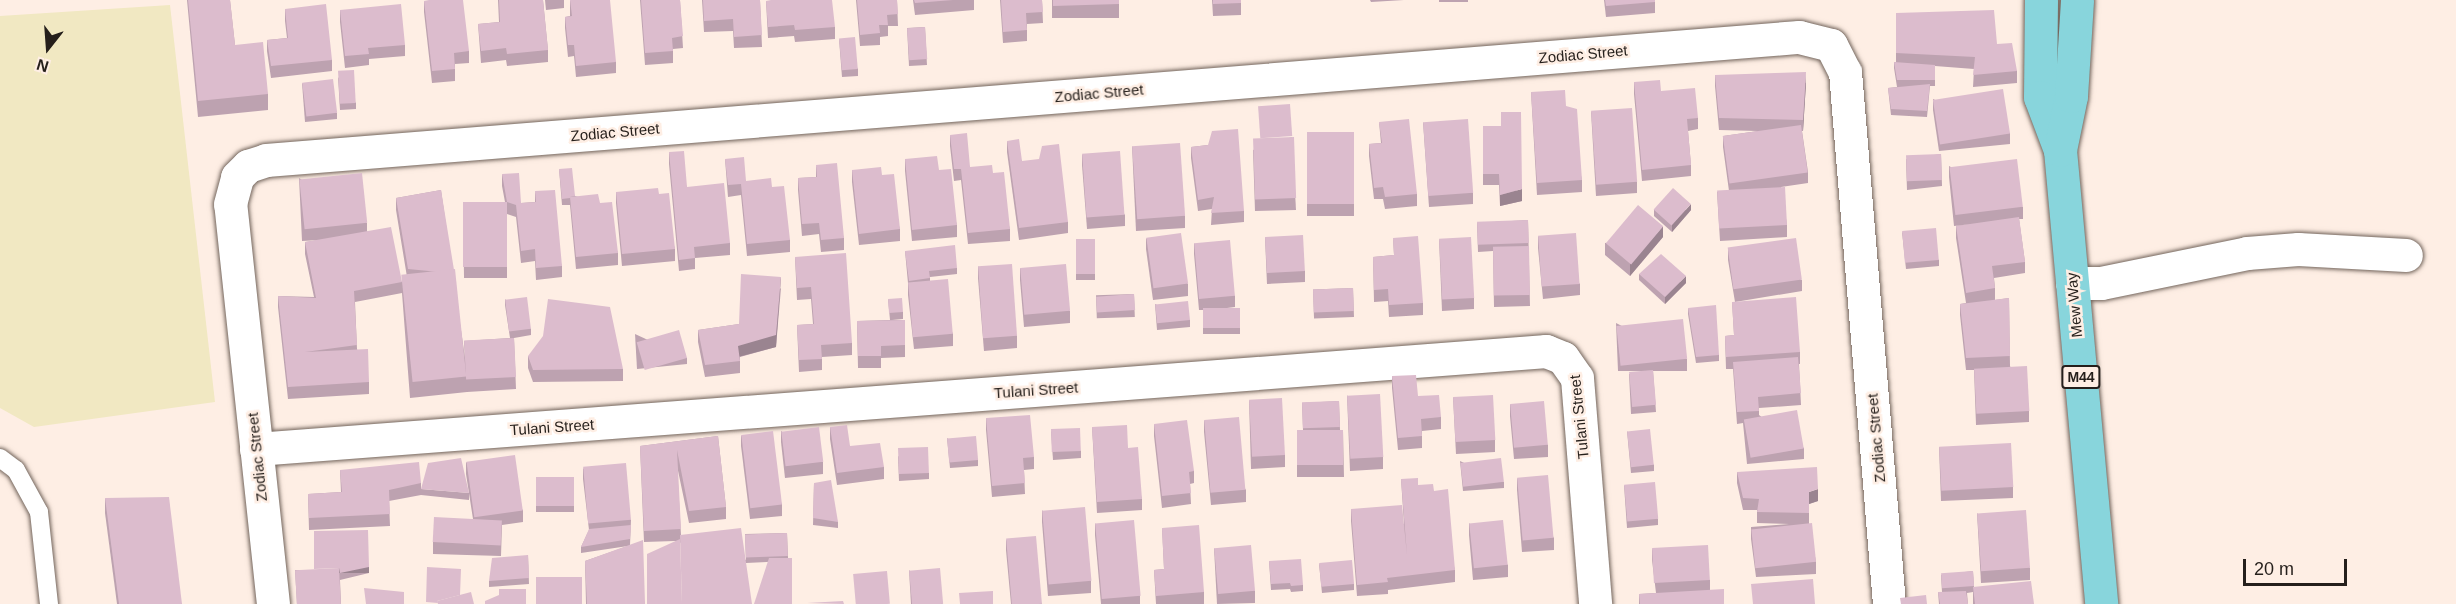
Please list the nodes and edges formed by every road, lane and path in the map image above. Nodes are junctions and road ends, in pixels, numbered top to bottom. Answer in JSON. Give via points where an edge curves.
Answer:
{"nodes":[{"id":1,"x":2041,"y":0,"type":"edge"},
{"id":2,"x":2077,"y":0,"type":"edge"},
{"id":3,"x":2060,"y":150,"type":"junction"},
{"id":4,"x":2406,"y":255,"type":"dead end"},
{"id":5,"x":2072,"y":283,"type":"junction"},
{"id":6,"x":256,"y":449,"type":"junction"},
{"id":7,"x":0,"y":458,"type":"edge"},
{"id":8,"x":49,"y":604,"type":"edge"},
{"id":9,"x":273,"y":604,"type":"edge"},
{"id":10,"x":1595,"y":604,"type":"edge"},
{"id":11,"x":1889,"y":604,"type":"edge"},
{"id":12,"x":2101,"y":604,"type":"edge"}],
"edges":[{"from":1,"to":3,"type":"main road","name":"Mew Way","number":"M44","via":[[2040,98]]},
{"from":2,"to":3,"type":"main road","name":"Mew Way","number":"M44","via":[[2071,96]]},
{"from":3,"to":5,"type":"main road","name":"Mew Way","number":"M44"},
{"from":4,"to":5,"type":"street","via":[[2298,249],[2247,253],[2101,283]]},
{"from":5,"to":12,"type":"main road","name":"Mew Way","number":"M44"},
{"from":6,"to":9,"type":"street","name":"Zodiac Street"},
{"from":6,"to":10,"type":"street","name":"Tulani Street","via":[[1546,351],[1563,358],[1577,378]]},
{"from":6,"to":11,"type":"street","name":"Zodiac Street","via":[[231,204],[237,177],[248,166],[266,160],[1787,38],[1816,39],[1831,45],[1845,72]]},
{"from":7,"to":8,"type":"lane","via":[[16,470],[39,512]]}]}
